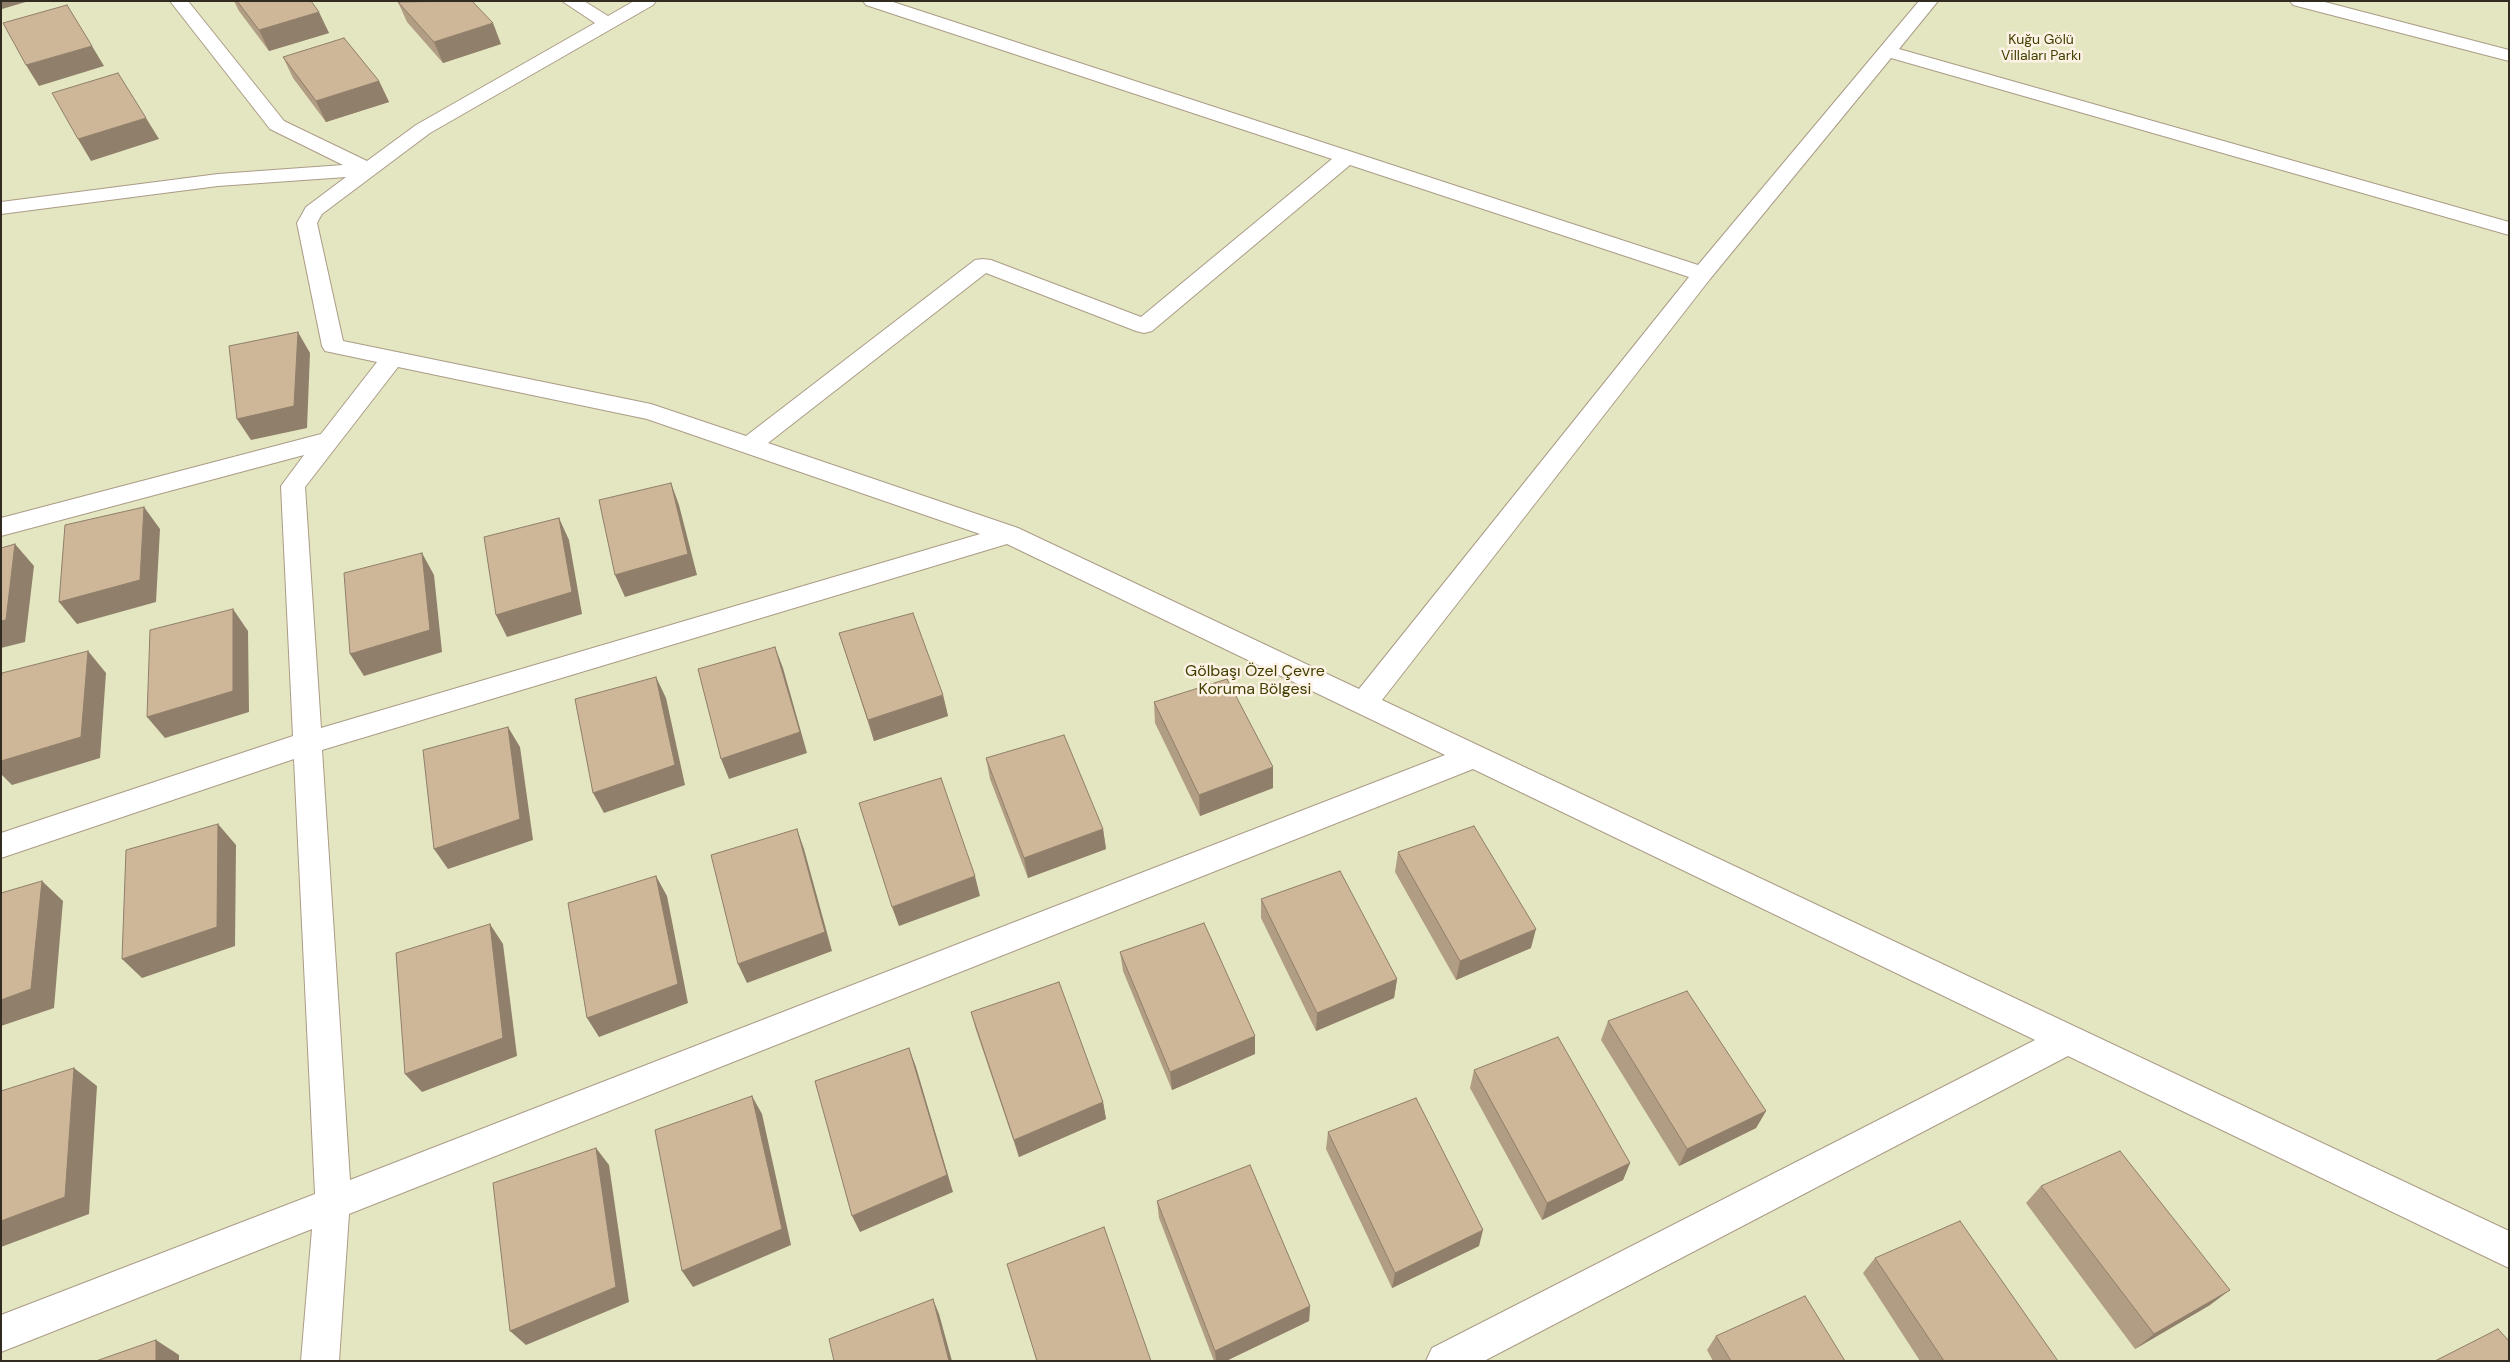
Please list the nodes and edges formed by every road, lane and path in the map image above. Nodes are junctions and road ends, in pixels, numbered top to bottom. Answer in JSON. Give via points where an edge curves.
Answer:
{"nodes":[{"id":1,"x":179,"y":1,"type":"edge"},
{"id":2,"x":571,"y":1,"type":"edge"},
{"id":3,"x":647,"y":1,"type":"edge"},
{"id":4,"x":872,"y":1,"type":"edge"},
{"id":5,"x":1928,"y":1,"type":"edge"},
{"id":6,"x":2299,"y":1,"type":"edge"},
{"id":7,"x":608,"y":23,"type":"junction"},
{"id":8,"x":1887,"y":51,"type":"junction"},
{"id":9,"x":2509,"y":56,"type":"edge"},
{"id":10,"x":1346,"y":157,"type":"junction"},
{"id":11,"x":368,"y":169,"type":"junction"},
{"id":12,"x":1,"y":208,"type":"edge"},
{"id":13,"x":2509,"y":229,"type":"edge"},
{"id":14,"x":1702,"y":274,"type":"junction"},
{"id":15,"x":393,"y":358,"type":"junction"},
{"id":16,"x":328,"y":440,"type":"junction"},
{"id":17,"x":749,"y":446,"type":"junction"},
{"id":18,"x":1,"y":527,"type":"edge"},
{"id":19,"x":1009,"y":534,"type":"junction"},
{"id":20,"x":1364,"y":703,"type":"junction"},
{"id":21,"x":307,"y":744,"type":"junction"},
{"id":22,"x":1474,"y":756,"type":"junction"},
{"id":23,"x":1,"y":846,"type":"edge"},
{"id":24,"x":2069,"y":1039,"type":"junction"},
{"id":25,"x":331,"y":1205,"type":"junction"},
{"id":26,"x":2509,"y":1250,"type":"edge"},
{"id":27,"x":1,"y":1334,"type":"edge"},
{"id":28,"x":320,"y":1361,"type":"edge"},
{"id":29,"x":1445,"y":1361,"type":"edge"}],
"edges":[{"from":1,"to":11,"type":"street","via":[[277,125]]},
{"from":2,"to":7,"type":"street"},
{"from":3,"to":7,"type":"street"},
{"from":4,"to":10,"type":"street"},
{"from":5,"to":8,"type":"street"},
{"from":6,"to":9,"type":"street","via":[[2377,14]]},
{"from":7,"to":11,"type":"street","via":[[423,129]]},
{"from":8,"to":13,"type":"street"},
{"from":8,"to":14,"type":"street"},
{"from":10,"to":14,"type":"street"},
{"from":10,"to":17,"type":"street","via":[[1144,326],[983,265]]},
{"from":11,"to":12,"type":"street","via":[[218,180]]},
{"from":11,"to":15,"type":"street","via":[[313,211],[306,223],[332,346]]},
{"from":14,"to":20,"type":"street"},
{"from":15,"to":16,"type":"street"},
{"from":15,"to":17,"type":"street","via":[[651,412]]},
{"from":16,"to":18,"type":"street"},
{"from":16,"to":21,"type":"street","via":[[293,486]]},
{"from":17,"to":19,"type":"street"},
{"from":19,"to":20,"type":"street"},
{"from":19,"to":21,"type":"street"},
{"from":20,"to":22,"type":"street"},
{"from":21,"to":23,"type":"street"},
{"from":21,"to":25,"type":"street"},
{"from":22,"to":24,"type":"street"},
{"from":22,"to":25,"type":"street"},
{"from":24,"to":26,"type":"street"},
{"from":24,"to":29,"type":"street"},
{"from":25,"to":27,"type":"street"},
{"from":25,"to":28,"type":"street"}]}
